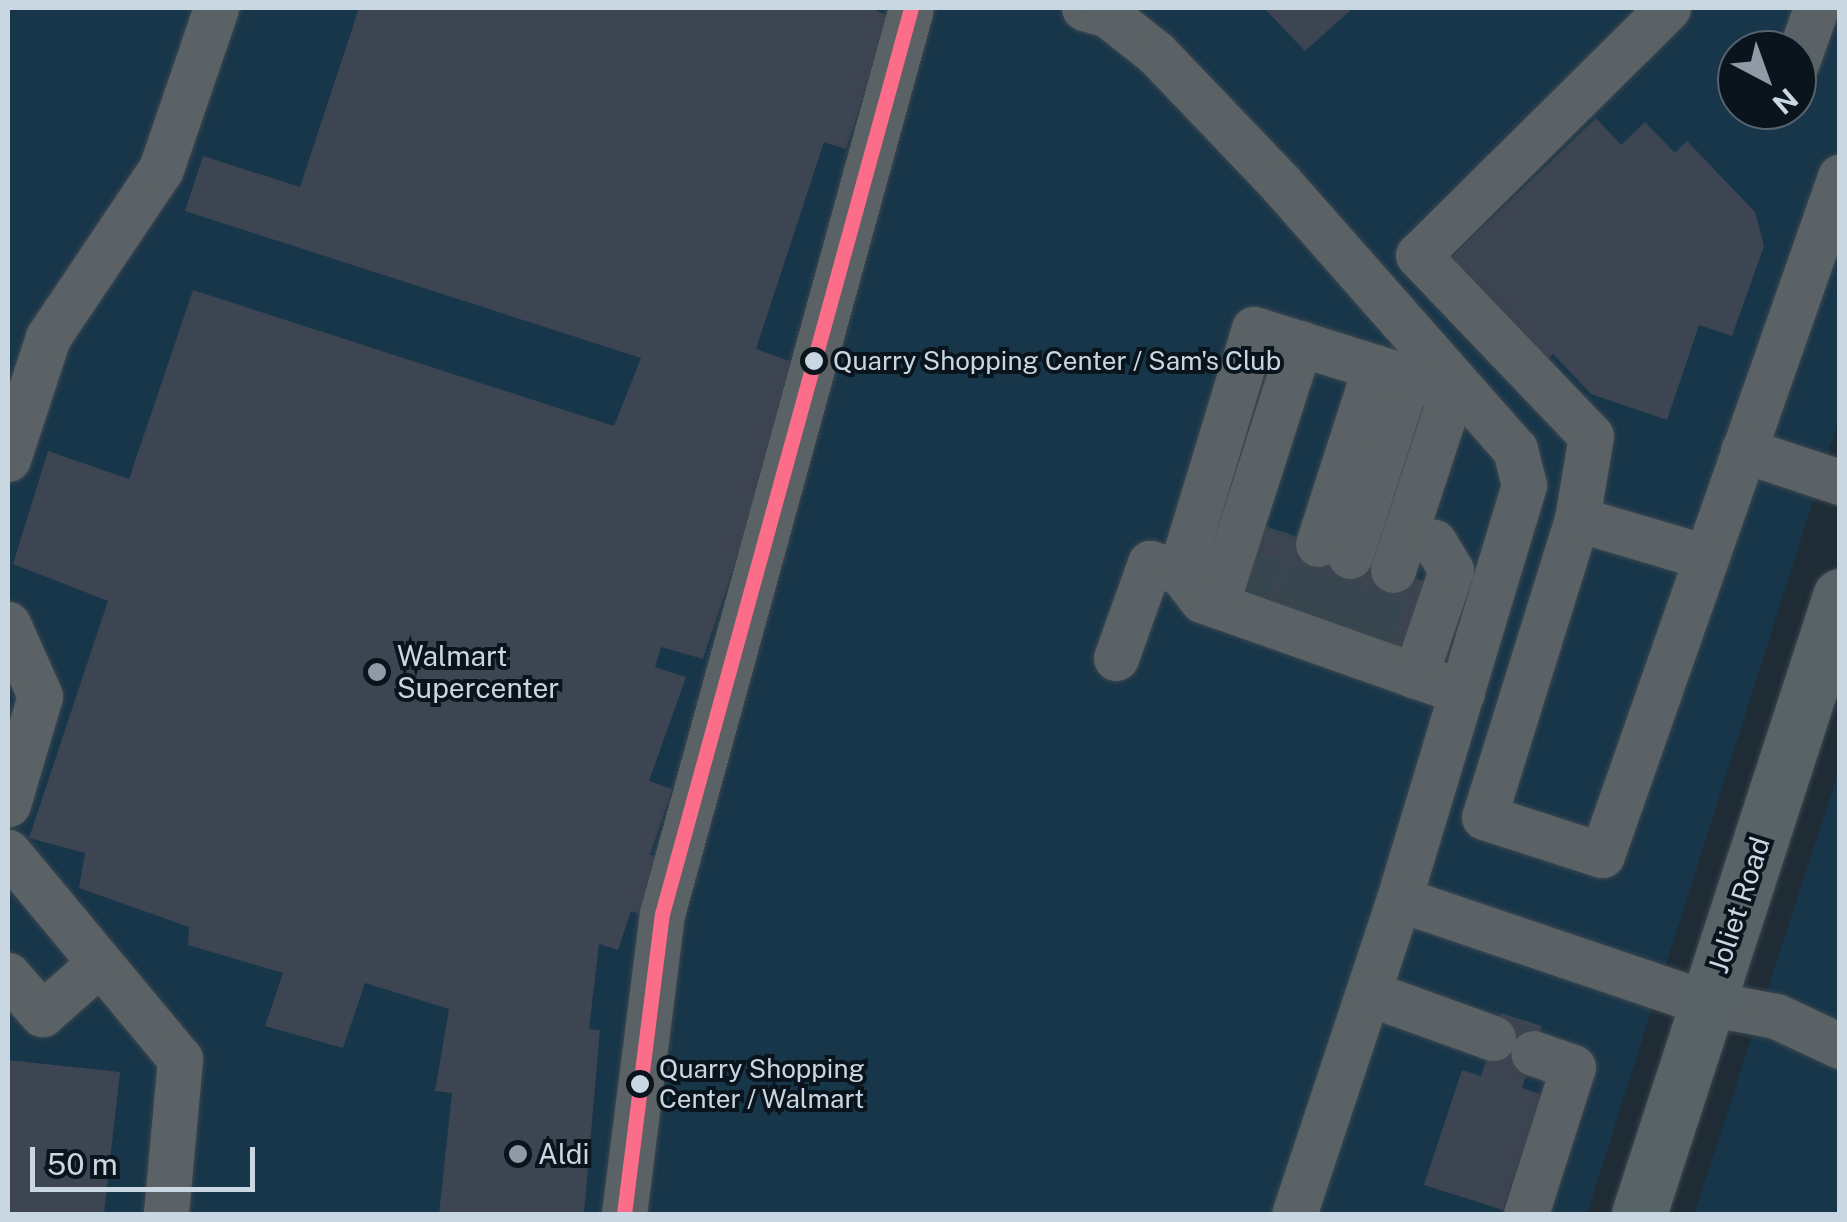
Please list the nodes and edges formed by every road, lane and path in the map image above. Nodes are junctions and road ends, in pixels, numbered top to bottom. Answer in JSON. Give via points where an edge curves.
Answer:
{"nodes":[{"id":1,"x":216,"y":8,"type":"edge"},
{"id":2,"x":911,"y":8,"type":"edge"},
{"id":3,"x":1084,"y":8,"type":"edge"},
{"id":4,"x":1668,"y":8,"type":"edge"},
{"id":5,"x":1840,"y":176,"type":"edge"},
{"id":6,"x":1426,"y":264,"type":"junction"},
{"id":7,"x":1384,"y":300,"type":"junction"},
{"id":8,"x":1313,"y":347,"type":"junction"},
{"id":9,"x":1392,"y":372,"type":"junction"},
{"id":10,"x":1466,"y":398,"type":"junction"},
{"id":11,"x":1744,"y":450,"type":"junction"},
{"id":12,"x":8,"y":460,"type":"edge"},
{"id":13,"x":1840,"y":482,"type":"edge"},
{"id":14,"x":1576,"y":519,"type":"junction"},
{"id":15,"x":1270,"y":528,"type":"tunnel mouth"},
{"id":16,"x":1334,"y":550,"type":"tunnel mouth"},
{"id":17,"x":1706,"y":557,"type":"junction"},
{"id":18,"x":1180,"y":572,"type":"junction"},
{"id":19,"x":1840,"y":596,"type":"edge"},
{"id":20,"x":1236,"y":605,"type":"junction"},
{"id":21,"x":8,"y":624,"type":"edge"},
{"id":22,"x":1353,"y":644,"type":"junction"},
{"id":23,"x":1116,"y":658,"type":"dead end"},
{"id":24,"x":1462,"y":692,"type":"junction"},
{"id":25,"x":8,"y":804,"type":"edge"},
{"id":26,"x":8,"y":852,"type":"edge"},
{"id":27,"x":1399,"y":899,"type":"junction"},
{"id":28,"x":100,"y":963,"type":"junction"},
{"id":29,"x":8,"y":975,"type":"edge"},
{"id":30,"x":1368,"y":993,"type":"junction"},
{"id":31,"x":1707,"y":1004,"type":"junction"},
{"id":32,"x":1840,"y":1046,"type":"edge"},
{"id":33,"x":1302,"y":1213,"type":"edge"},
{"id":34,"x":166,"y":1214,"type":"edge"},
{"id":35,"x":624,"y":1214,"type":"edge"},
{"id":36,"x":1526,"y":1214,"type":"edge"},
{"id":37,"x":1639,"y":1214,"type":"edge"}],
"edges":[{"from":1,"to":12,"type":"street","via":[[161,168],[48,337]]},
{"from":2,"to":35,"type":"street","via":[[662,914]]},
{"from":3,"to":7,"type":"street","via":[[1108,15],[1156,52]]},
{"from":4,"to":6,"type":"street","via":[[1418,255]]},
{"from":5,"to":11,"type":"street"},
{"from":6,"to":7,"type":"street"},
{"from":6,"to":14,"type":"street","via":[[1591,436]]},
{"from":7,"to":10,"type":"street"},
{"from":8,"to":9,"type":"street"},
{"from":8,"to":15,"type":"street"},
{"from":8,"to":18,"type":"street","via":[[1254,329]]},
{"from":8,"to":20,"type":"street"},
{"from":9,"to":10,"type":"street"},
{"from":9,"to":16,"type":"street"},
{"from":10,"to":22,"type":"street","via":[[1416,564],[1451,570]]},
{"from":10,"to":24,"type":"street","via":[[1516,449],[1524,485]]},
{"from":11,"to":13,"type":"street"},
{"from":11,"to":17,"type":"street"},
{"from":14,"to":17,"type":"street"},
{"from":14,"to":17,"type":"street","via":[[1484,816],[1602,854]]},
{"from":18,"to":20,"type":"street","via":[[1202,600]]},
{"from":18,"to":23,"type":"street","via":[[1150,564]]},
{"from":19,"to":31,"type":"main road","name":"Joliet Road"},
{"from":20,"to":22,"type":"street"},
{"from":21,"to":25,"type":"street","via":[[40,696]]},
{"from":22,"to":24,"type":"street"},
{"from":24,"to":27,"type":"street"},
{"from":26,"to":28,"type":"street"},
{"from":27,"to":30,"type":"street"},
{"from":27,"to":31,"type":"street"},
{"from":28,"to":29,"type":"street","via":[[42,1014]]},
{"from":28,"to":34,"type":"street","via":[[180,1059]]},
{"from":30,"to":33,"type":"street"},
{"from":30,"to":36,"type":"street","via":[[1573,1067]]},
{"from":31,"to":32,"type":"street","via":[[1776,1016]]},
{"from":31,"to":37,"type":"main road","name":"Joliet Road"}]}
